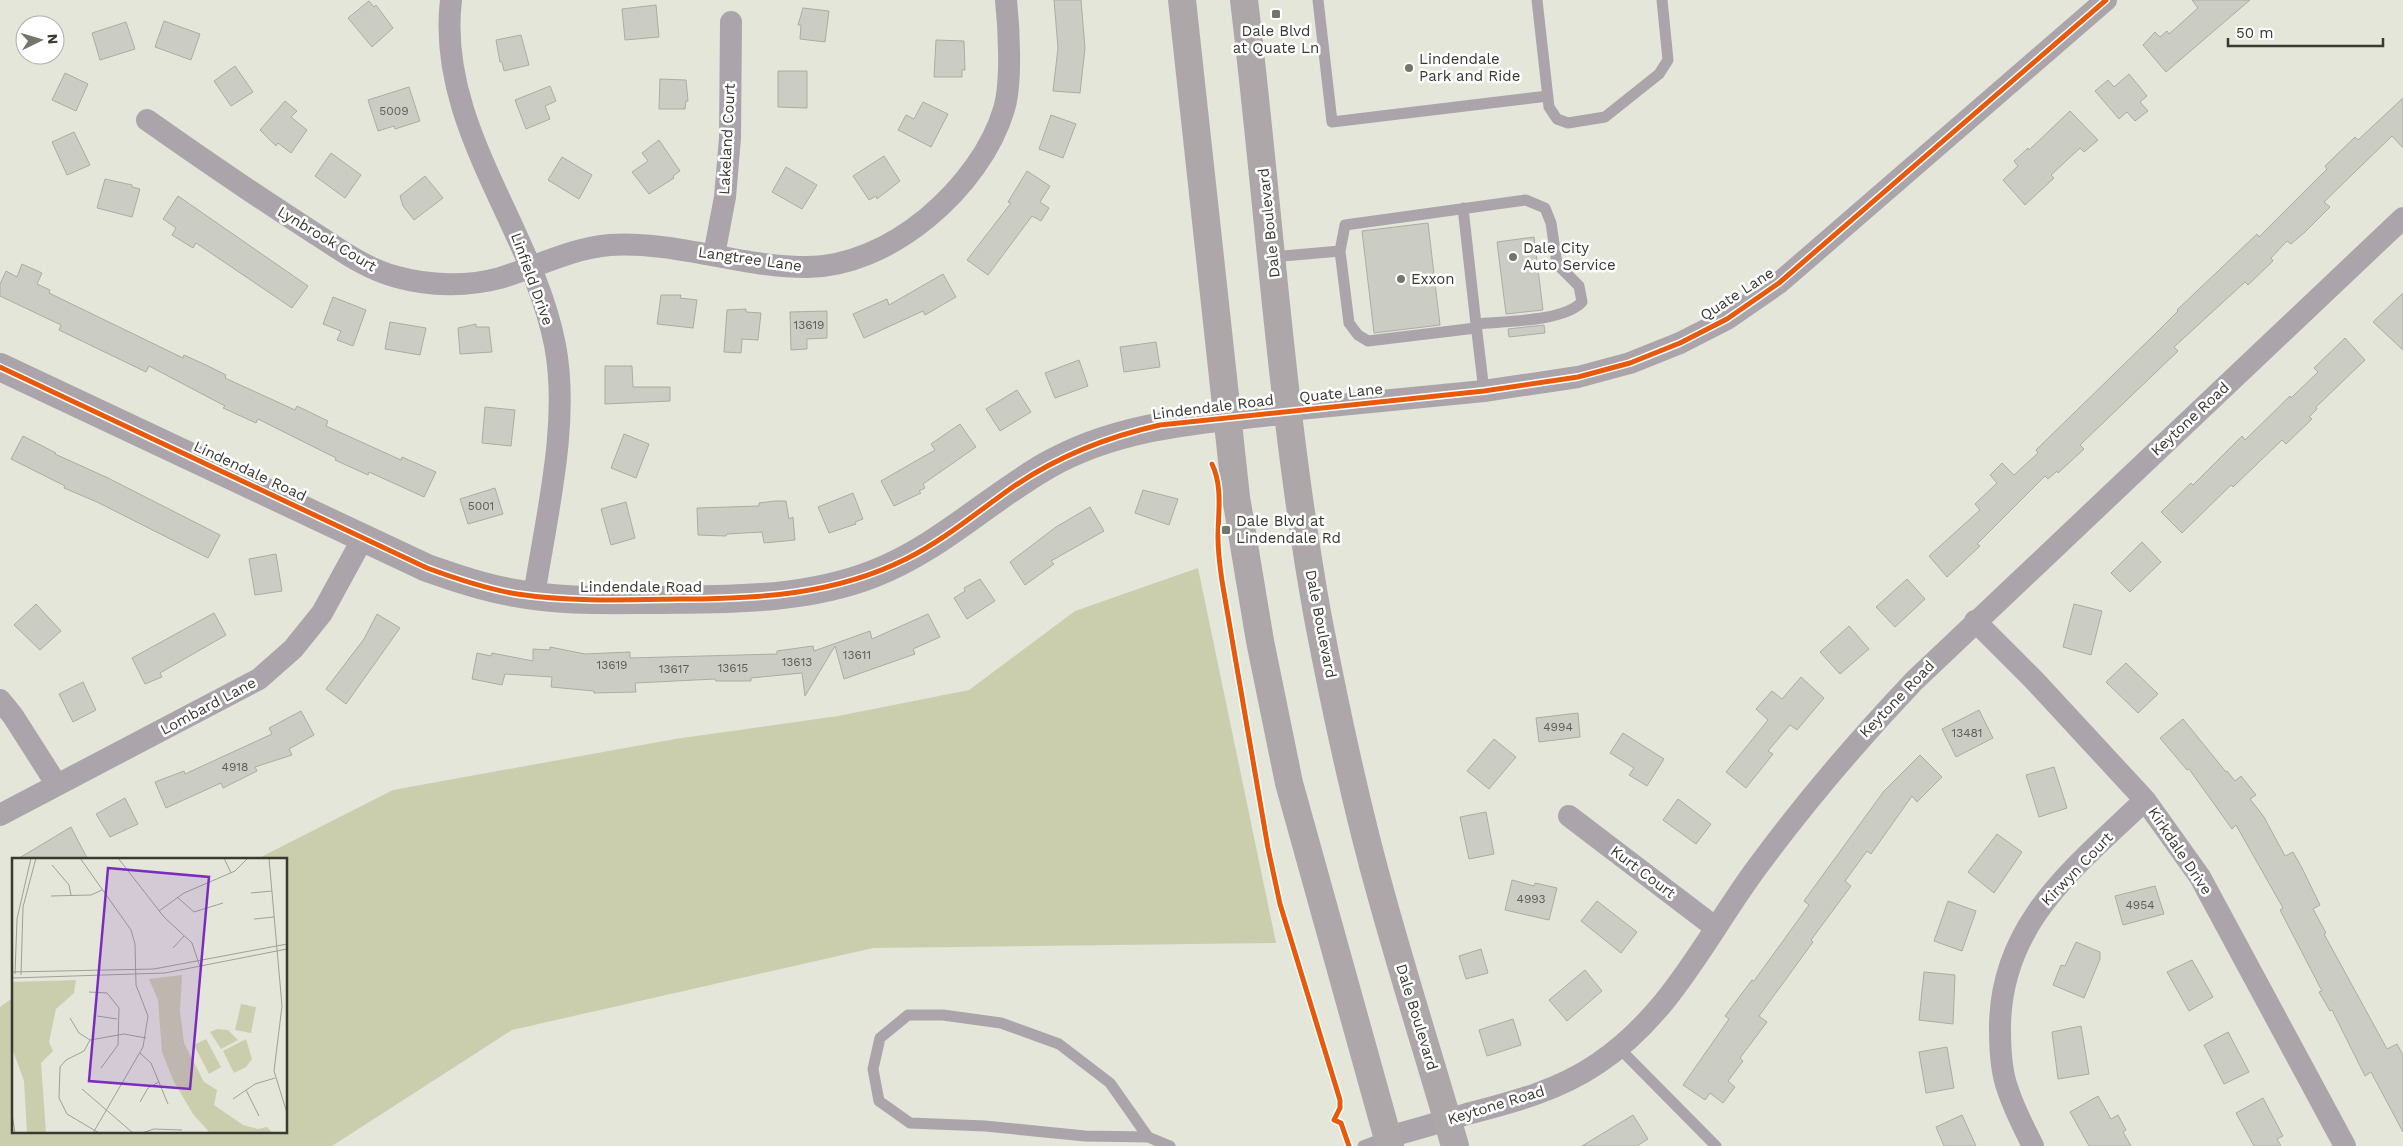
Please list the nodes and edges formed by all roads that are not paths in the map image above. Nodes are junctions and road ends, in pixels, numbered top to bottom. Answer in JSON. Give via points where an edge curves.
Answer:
{"nodes":[{"id":1,"x":452,"y":0,"type":"edge"},
{"id":2,"x":1006,"y":0,"type":"edge"},
{"id":3,"x":1182,"y":0,"type":"edge"},
{"id":4,"x":1244,"y":0,"type":"edge"},
{"id":5,"x":1318,"y":0,"type":"edge"},
{"id":6,"x":1537,"y":0,"type":"edge"},
{"id":7,"x":1662,"y":0,"type":"edge"},
{"id":8,"x":2106,"y":0,"type":"edge"},
{"id":9,"x":731,"y":22,"type":"dead end"},
{"id":10,"x":1548,"y":96,"type":"junction"},
{"id":11,"x":148,"y":120,"type":"dead end"},
{"id":12,"x":1463,"y":208,"type":"junction"},
{"id":13,"x":2403,"y":218,"type":"edge"},
{"id":14,"x":1340,"y":251,"type":"junction"},
{"id":15,"x":714,"y":255,"type":"junction"},
{"id":16,"x":1272,"y":257,"type":"junction"},
{"id":17,"x":530,"y":268,"type":"junction"},
{"id":18,"x":1476,"y":326,"type":"junction"},
{"id":19,"x":0,"y":367,"type":"edge"},
{"id":20,"x":1484,"y":391,"type":"junction"},
{"id":21,"x":1289,"y":410,"type":"junction"},
{"id":22,"x":1227,"y":417,"type":"junction"},
{"id":23,"x":363,"y":538,"type":"junction"},
{"id":24,"x":534,"y":596,"type":"junction"},
{"id":25,"x":1975,"y":622,"type":"junction"},
{"id":26,"x":0,"y":700,"type":"edge"},
{"id":27,"x":57,"y":785,"type":"junction"},
{"id":28,"x":2145,"y":800,"type":"junction"},
{"id":29,"x":0,"y":815,"type":"edge"},
{"id":30,"x":1569,"y":816,"type":"dead end"},
{"id":31,"x":1716,"y":928,"type":"junction"},
{"id":32,"x":1619,"y":1048,"type":"junction"},
{"id":33,"x":1447,"y":1120,"type":"junction"},
{"id":34,"x":1148,"y":1137,"type":"junction"},
{"id":35,"x":1380,"y":1143,"type":"edge"},
{"id":36,"x":1170,"y":1146,"type":"edge"},
{"id":37,"x":1455,"y":1146,"type":"edge"},
{"id":38,"x":1716,"y":1146,"type":"edge"},
{"id":39,"x":2033,"y":1146,"type":"edge"},
{"id":40,"x":2345,"y":1146,"type":"edge"}],
"edges":[{"from":1,"to":17,"type":"street","name":"Linfield Drive","via":[[451,45],[466,119]]},
{"from":2,"to":15,"type":"street","name":"Langtree Lane","via":[[1009,61],[1005,108],[971,171],[928,218],[877,251],[832,265],[780,266]]},
{"from":3,"to":22,"type":"main road"},
{"from":4,"to":16,"type":"main road","name":"Dale Boulevard"},
{"from":5,"to":10,"type":"lane","via":[[1332,122]]},
{"from":6,"to":10,"type":"lane"},
{"from":7,"to":10,"type":"lane","via":[[1668,60],[1659,74],[1605,117],[1568,122],[1557,119],[1549,107]]},
{"from":8,"to":20,"type":"street","name":"Quate Lane","via":[[1779,283],[1727,319],[1680,343],[1630,362],[1578,377]]},
{"from":9,"to":15,"type":"street","name":"Lakeland Court","via":[[730,138],[725,197]]},
{"from":11,"to":17,"type":"street","name":"Lynbrook Court","via":[[246,190],[367,266],[411,280],[456,284],[498,278]]},
{"from":12,"to":14,"type":"lane","via":[[1345,225]]},
{"from":12,"to":18,"type":"lane"},
{"from":12,"to":18,"type":"lane","via":[[1526,200],[1545,208],[1551,223],[1557,264],[1579,286],[1582,302],[1575,309],[1557,314]]},
{"from":13,"to":25,"type":"street","name":"Keytone Road"},
{"from":14,"to":16,"type":"lane"},
{"from":14,"to":18,"type":"lane","via":[[1349,323],[1368,341]]},
{"from":15,"to":17,"type":"street","name":"Langtree Lane","via":[[639,244],[607,246],[576,252]]},
{"from":16,"to":21,"type":"main road","name":"Dale Boulevard"},
{"from":17,"to":24,"type":"street","name":"Linfield Drive","via":[[545,306],[555,345],[560,385],[560,426]]},
{"from":18,"to":20,"type":"lane"},
{"from":19,"to":23,"type":"street","name":"Lindendale Road"},
{"from":20,"to":21,"type":"street","name":"Quate Lane"},
{"from":21,"to":22,"type":"street","name":"Lindendale Road"},
{"from":21,"to":33,"type":"main road","name":"Dale Boulevard","via":[[1312,580],[1349,765],[1381,897]]},
{"from":22,"to":24,"type":"street","name":"Lindendale Road","via":[[1160,425],[1122,433],[1086,446],[1033,475],[941,539],[907,558],[872,575],[834,586],[745,599],[584,600]]},
{"from":22,"to":35,"type":"main road","via":[[1236,497],[1280,745]]},
{"from":23,"to":24,"type":"street","name":"Lindendale Road","via":[[427,568],[470,583]]},
{"from":23,"to":27,"type":"street","name":"Lombard Lane","via":[[322,613],[293,649],[259,679]]},
{"from":25,"to":28,"type":"street","name":"Kirkdale Drive","via":[[2034,680]]},
{"from":25,"to":31,"type":"street","name":"Keytone Road","via":[[1854,745],[1780,836]]},
{"from":26,"to":27,"type":"street"},
{"from":27,"to":29,"type":"street","name":"Lombard Lane"},
{"from":28,"to":39,"type":"street","name":"Kirwyn Court","via":[[2043,901],[2010,961],[2000,1013],[2000,1046],[2008,1090]]},
{"from":28,"to":40,"type":"street","name":"Kirkdale Drive","via":[[2200,877]]},
{"from":30,"to":31,"type":"street","name":"Kurt Court"},
{"from":31,"to":32,"type":"street","name":"Keytone Road","via":[[1677,988]]},
{"from":32,"to":33,"type":"street","name":"Keytone Road","via":[[1569,1081],[1532,1097]]},
{"from":32,"to":38,"type":"lane"},
{"from":33,"to":35,"type":"street","name":"Keytone Road"},
{"from":33,"to":37,"type":"main road","name":"Dale Boulevard"},
{"from":34,"to":34,"type":"lane","via":[[1110,1083],[1059,1044],[1001,1023],[944,1015],[908,1015],[880,1038],[873,1069],[879,1101],[910,1123],[985,1126],[1085,1136]]},
{"from":34,"to":36,"type":"lane"}]}
